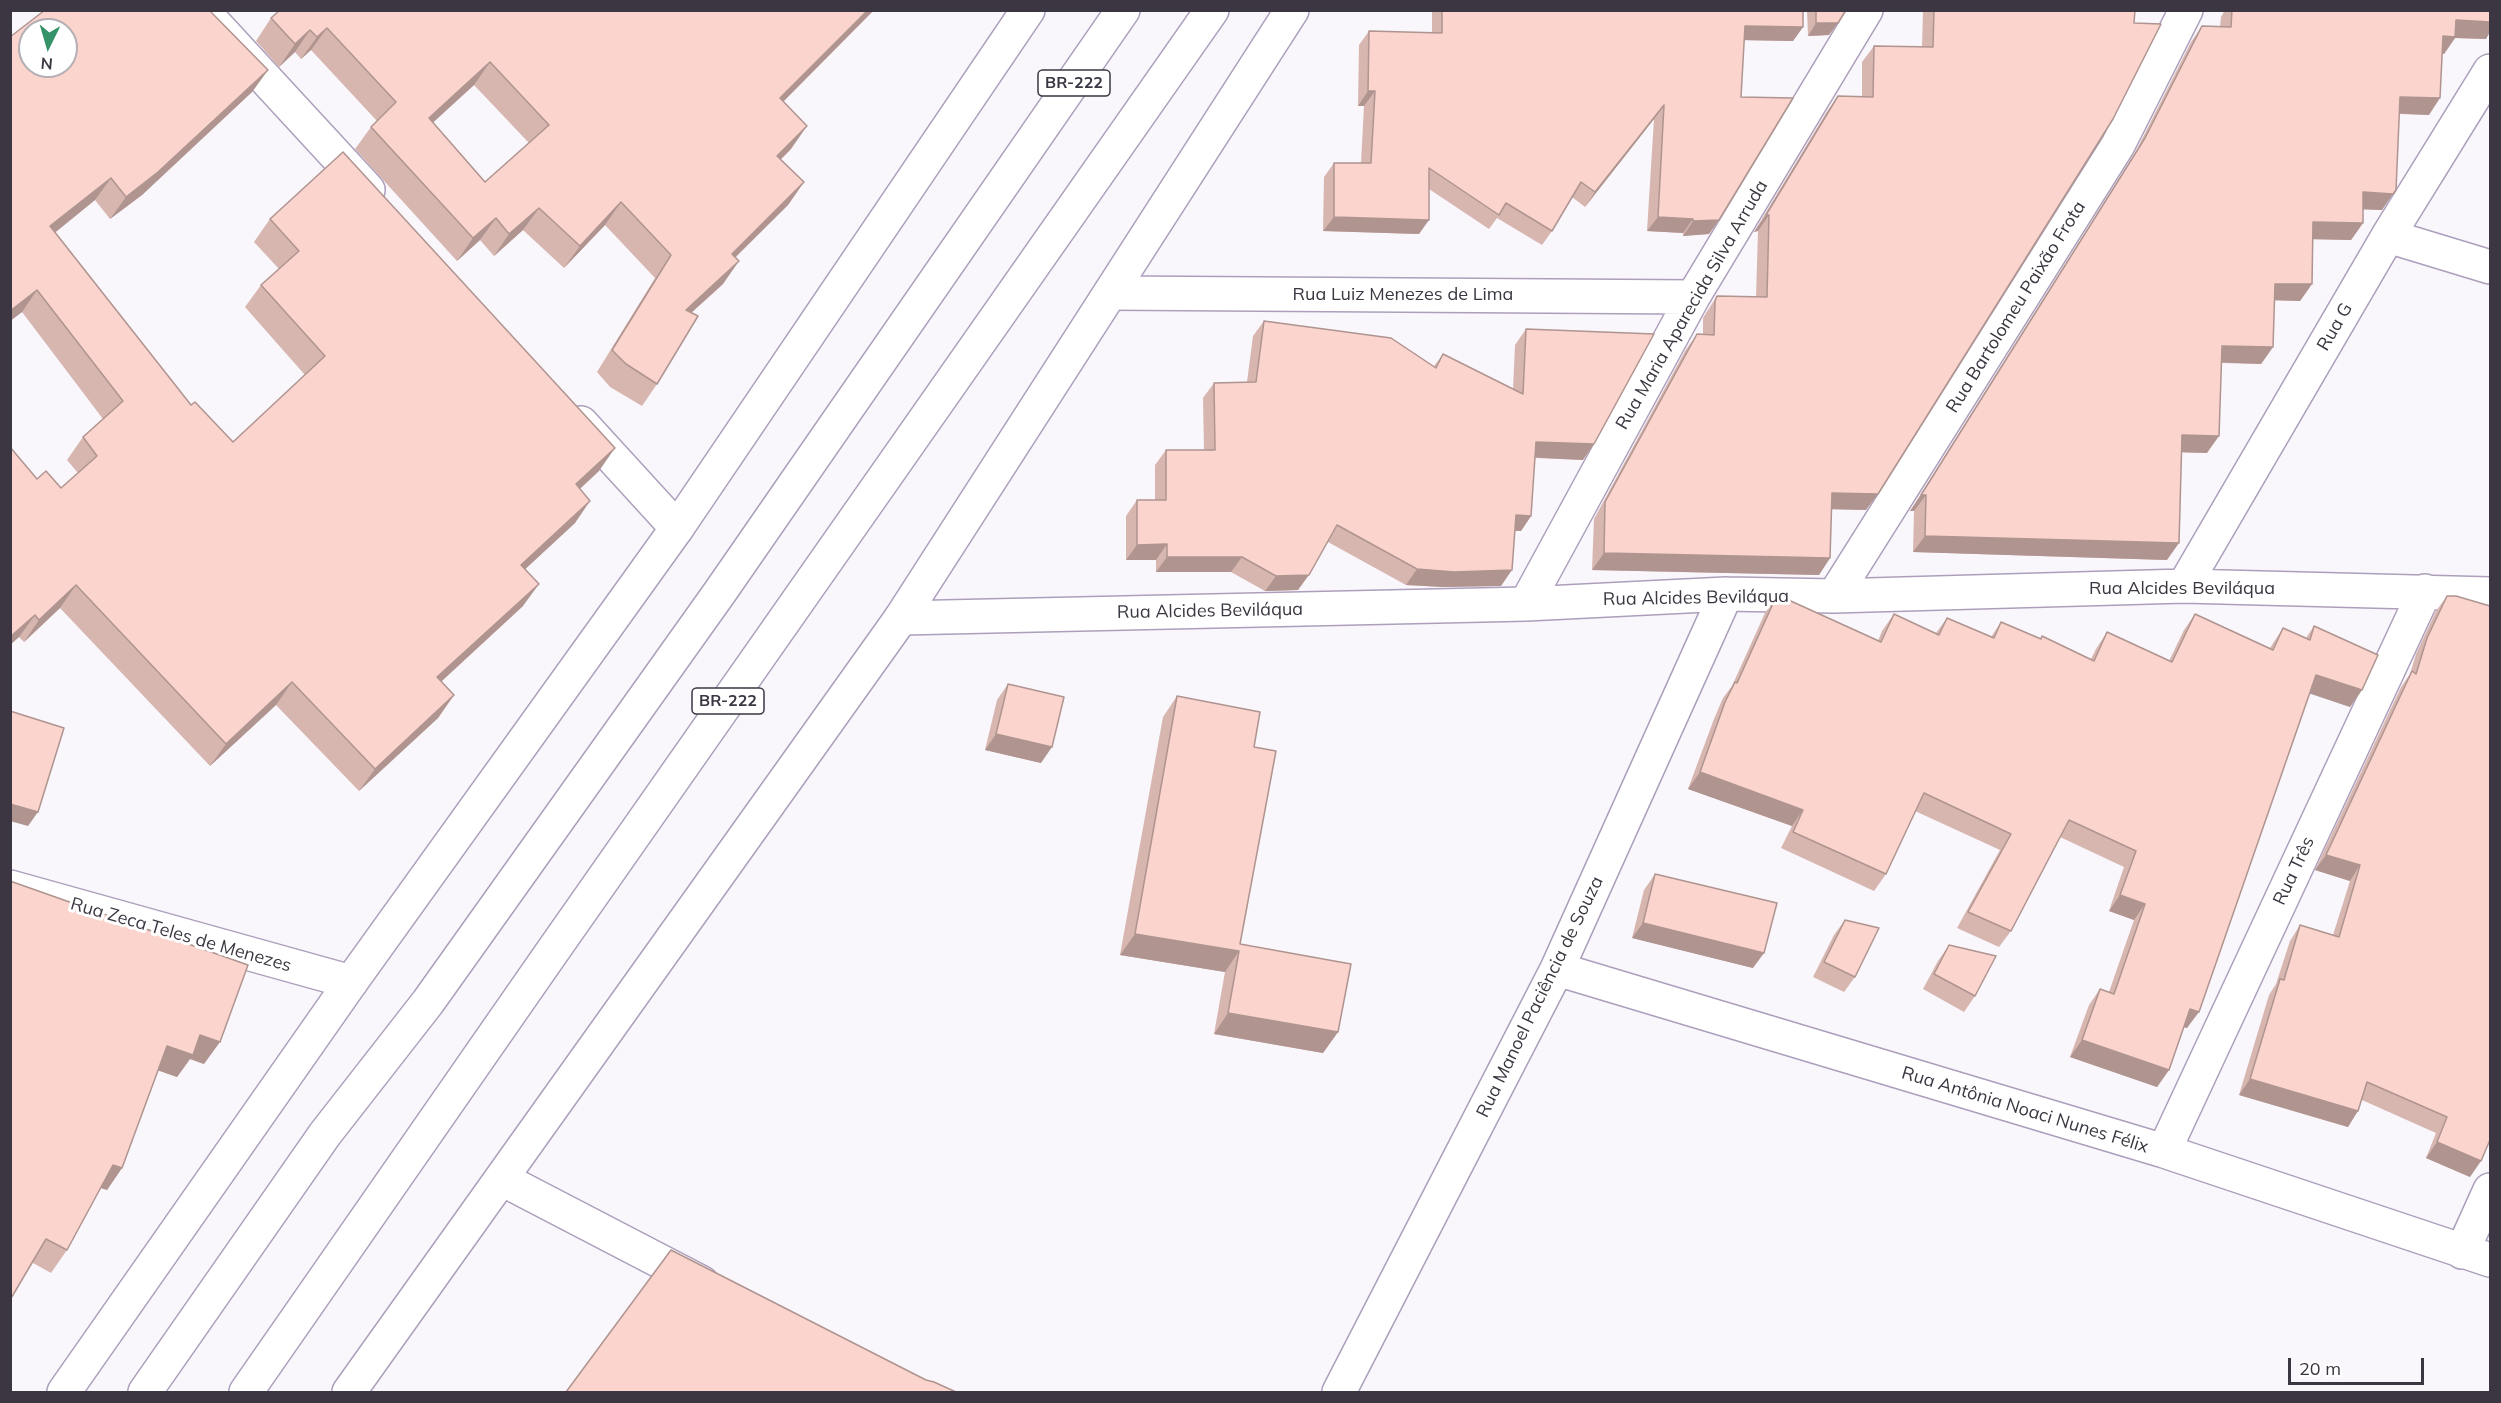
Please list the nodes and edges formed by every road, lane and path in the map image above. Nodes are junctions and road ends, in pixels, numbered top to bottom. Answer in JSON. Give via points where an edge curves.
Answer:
{"nodes":[{"id":1,"x":202,"y":10,"type":"edge"},
{"id":2,"x":1028,"y":10,"type":"edge"},
{"id":3,"x":1123,"y":10,"type":"edge"},
{"id":4,"x":1212,"y":10,"type":"edge"},
{"id":5,"x":1292,"y":10,"type":"edge"},
{"id":6,"x":1866,"y":10,"type":"edge"},
{"id":7,"x":2186,"y":10,"type":"edge"},
{"id":8,"x":2490,"y":71,"type":"edge"},
{"id":9,"x":388,"y":212,"type":"edge"},
{"id":10,"x":2388,"y":236,"type":"junction"},
{"id":11,"x":2490,"y":267,"type":"edge"},
{"id":12,"x":1112,"y":293,"type":"junction"},
{"id":13,"x":1693,"y":297,"type":"junction"},
{"id":14,"x":565,"y":405,"type":"edge"},
{"id":15,"x":677,"y":528,"type":"junction"},
{"id":16,"x":2184,"y":586,"type":"junction"},
{"id":17,"x":2425,"y":591,"type":"junction"},
{"id":18,"x":1725,"y":594,"type":"junction"},
{"id":19,"x":2490,"y":594,"type":"edge"},
{"id":20,"x":1834,"y":596,"type":"junction"},
{"id":21,"x":1526,"y":604,"type":"junction"},
{"id":22,"x":901,"y":618,"type":"junction"},
{"id":23,"x":10,"y":887,"type":"edge"},
{"id":24,"x":1557,"y":969,"type":"junction"},
{"id":25,"x":351,"y":982,"type":"junction"},
{"id":26,"x":2164,"y":1151,"type":"junction"},
{"id":27,"x":502,"y":1179,"type":"junction"},
{"id":28,"x":2490,"y":1190,"type":"edge"},
{"id":29,"x":2476,"y":1256,"type":"edge"},
{"id":30,"x":724,"y":1294,"type":"edge"},
{"id":31,"x":63,"y":1392,"type":"edge"},
{"id":32,"x":145,"y":1392,"type":"edge"},
{"id":33,"x":246,"y":1392,"type":"edge"},
{"id":34,"x":350,"y":1392,"type":"edge"},
{"id":35,"x":1339,"y":1392,"type":"edge"}],
"edges":[{"from":1,"to":9,"type":"main road"},
{"from":2,"to":15,"type":"main road"},
{"from":3,"to":32,"type":"main road","number":"BR-222","via":[[713,601],[434,993],[325,1134]]},
{"from":4,"to":33,"type":"main road","number":"BR-222"},
{"from":5,"to":12,"type":"main road"},
{"from":6,"to":13,"type":"main road","name":"Rua Maria Aparecida Silva Arruda"},
{"from":7,"to":20,"type":"main road","name":"Rua Bartolomeu Paixão Frota","via":[[2118,145]]},
{"from":8,"to":10,"type":"main road","name":"Rua G"},
{"from":10,"to":11,"type":"main road"},
{"from":10,"to":16,"type":"main road","name":"Rua G"},
{"from":12,"to":13,"type":"main road","name":"Rua Luiz Menezes de Lima"},
{"from":12,"to":22,"type":"main road"},
{"from":13,"to":21,"type":"main road","name":"Rua Maria Aparecida Silva Arruda"},
{"from":14,"to":15,"type":"main road"},
{"from":15,"to":25,"type":"main road"},
{"from":16,"to":17,"type":"main road","name":"Rua Alcides Beviláqua"},
{"from":16,"to":20,"type":"main road","name":"Rua Alcides Beviláqua"},
{"from":17,"to":19,"type":"main road","name":"Rua Alcides Beviláqua"},
{"from":17,"to":26,"type":"main road","name":"Rua Três"},
{"from":18,"to":20,"type":"main road","name":"Rua Alcides Beviláqua"},
{"from":18,"to":21,"type":"main road","name":"Rua Alcides Beviláqua"},
{"from":18,"to":24,"type":"main road","name":"Rua Manoel Paciência de Souza"},
{"from":21,"to":22,"type":"main road","name":"Rua Alcides Beviláqua"},
{"from":22,"to":27,"type":"main road"},
{"from":23,"to":25,"type":"main road","name":"Rua Zeca Teles de Menezes"},
{"from":24,"to":26,"type":"main road","name":"Rua Antônia Noaci Nunes Félix"},
{"from":24,"to":35,"type":"main road","name":"Rua Manoel Paciência de Souza"},
{"from":25,"to":31,"type":"main road"},
{"from":26,"to":29,"type":"main road","name":"Rua Antônia Noaci Nunes Félix"},
{"from":27,"to":30,"type":"main road"},
{"from":27,"to":34,"type":"main road"},
{"from":28,"to":29,"type":"main road"}]}
